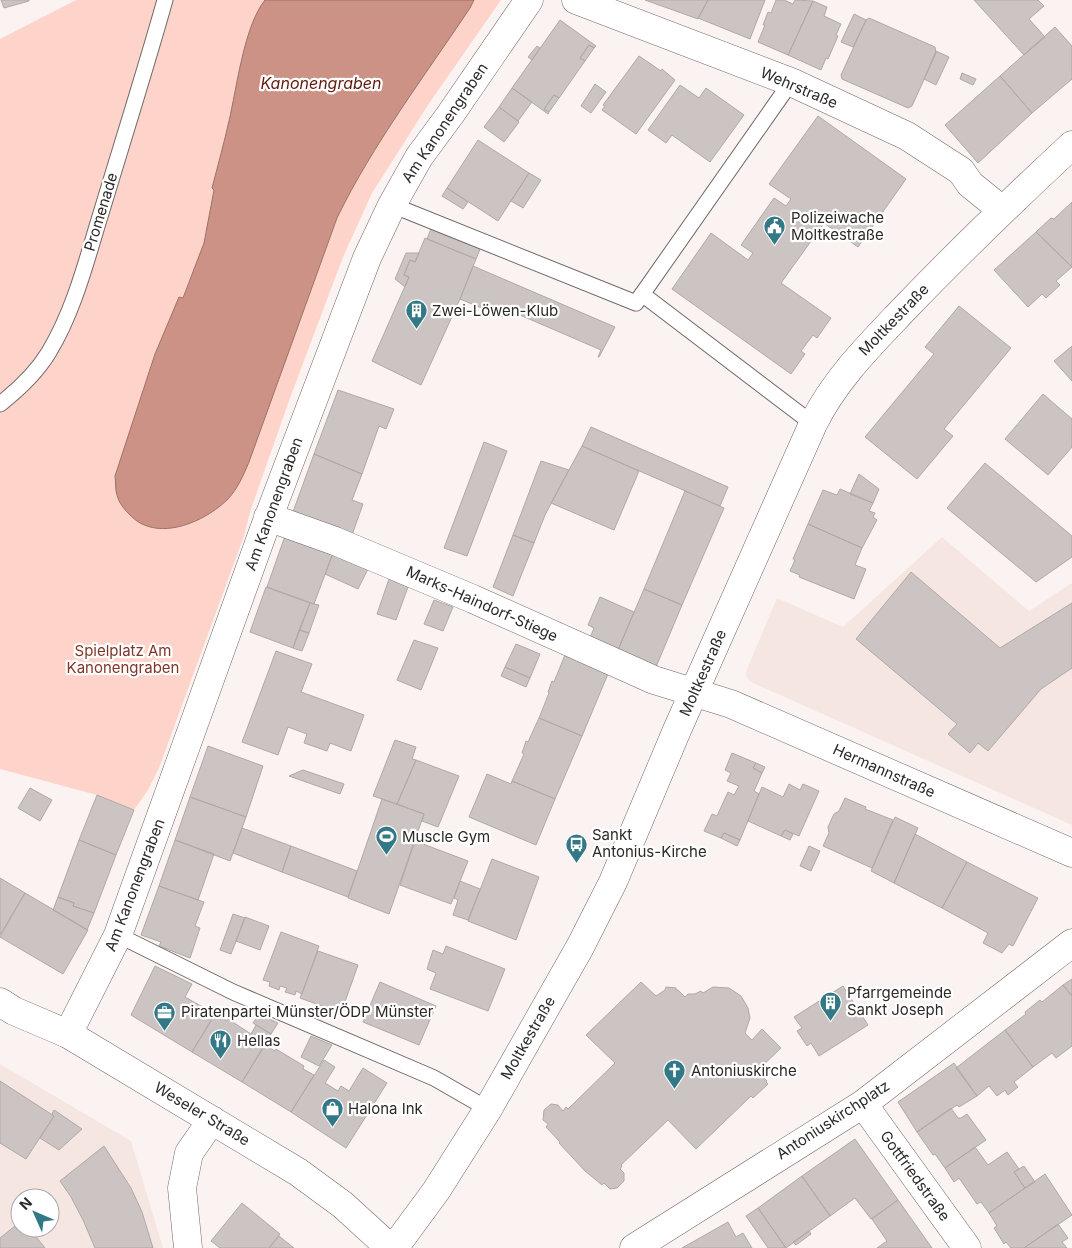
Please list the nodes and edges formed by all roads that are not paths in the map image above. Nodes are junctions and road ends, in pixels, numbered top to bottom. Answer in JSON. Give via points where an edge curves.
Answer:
{"nodes":[{"id":1,"x":164,"y":0,"type":"edge"},
{"id":2,"x":529,"y":0,"type":"edge"},
{"id":3,"x":576,"y":0,"type":"edge"},
{"id":4,"x":791,"y":82,"type":"junction"},
{"id":5,"x":1072,"y":145,"type":"edge"},
{"id":6,"x":392,"y":205,"type":"junction"},
{"id":7,"x":1002,"y":210,"type":"junction"},
{"id":8,"x":642,"y":294,"type":"junction"},
{"id":9,"x":0,"y":404,"type":"edge"},
{"id":10,"x":813,"y":424,"type":"junction"},
{"id":11,"x":268,"y":517,"type":"junction"},
{"id":12,"x":694,"y":693,"type":"junction"},
{"id":13,"x":1072,"y":853,"type":"edge"},
{"id":14,"x":118,"y":935,"type":"junction"},
{"id":15,"x":1072,"y":943,"type":"edge"},
{"id":16,"x":0,"y":1002,"type":"edge"},
{"id":17,"x":68,"y":1034,"type":"junction"},
{"id":18,"x":863,"y":1104,"type":"junction"},
{"id":19,"x":488,"y":1109,"type":"junction"},
{"id":20,"x":212,"y":1120,"type":"junction"},
{"id":21,"x":188,"y":1248,"type":"edge"},
{"id":22,"x":392,"y":1248,"type":"edge"},
{"id":23,"x":634,"y":1248,"type":"edge"},
{"id":24,"x":967,"y":1248,"type":"edge"}],
"edges":[{"from":1,"to":9,"type":"lane","name":"Promenade","via":[[149,57],[64,323],[49,352],[31,375]]},
{"from":2,"to":6,"type":"street","name":"Am Kanonengraben","via":[[419,157]]},
{"from":3,"to":4,"type":"street","name":"Wehrstraße"},
{"from":4,"to":7,"type":"street","name":"Wehrstraße","via":[[907,136],[961,171],[970,184]]},
{"from":4,"to":8,"type":"lane"},
{"from":5,"to":7,"type":"street","name":"Moltkestraße"},
{"from":6,"to":8,"type":"lane","via":[[636,303]]},
{"from":6,"to":11,"type":"street","name":"Am Kanonengraben","via":[[367,258]]},
{"from":7,"to":10,"type":"street","name":"Moltkestraße","via":[[862,352],[826,400]]},
{"from":8,"to":10,"type":"lane"},
{"from":10,"to":12,"type":"street","name":"Moltkestraße"},
{"from":11,"to":12,"type":"street","name":"Marks-Haindorf-Stiege","via":[[335,541],[654,680]]},
{"from":11,"to":14,"type":"street","name":"Am Kanonengraben"},
{"from":12,"to":13,"type":"street","name":"Hermannstraße","via":[[731,704]]},
{"from":12,"to":19,"type":"street","name":"Moltkestraße","via":[[614,882]]},
{"from":14,"to":17,"type":"street","name":"Am Kanonengraben"},
{"from":14,"to":19,"type":"lane","via":[[233,992],[434,1078]]},
{"from":15,"to":18,"type":"street","name":"Antoniuskirchplatz"},
{"from":16,"to":17,"type":"street","name":"Weseler Straße"},
{"from":17,"to":20,"type":"street","name":"Weseler Straße"},
{"from":18,"to":23,"type":"street","name":"Antoniuskirchplatz"},
{"from":18,"to":24,"type":"street","name":"Gottfriedstraße"},
{"from":19,"to":22,"type":"street","name":"Moltkestraße","via":[[436,1191]]},
{"from":20,"to":21,"type":"street","via":[[190,1153],[182,1188]]},
{"from":20,"to":22,"type":"street","name":"Weseler Straße","via":[[298,1172],[343,1205]]}]}
